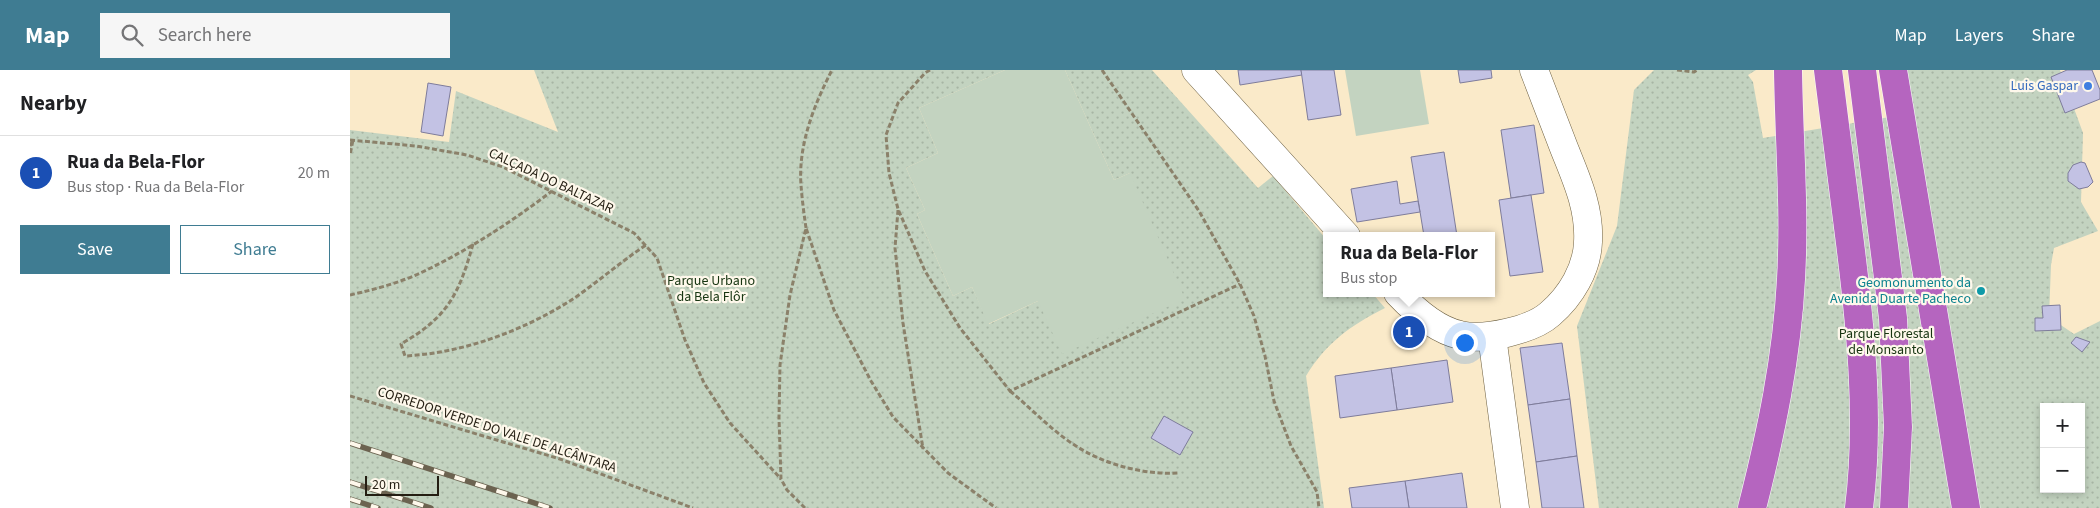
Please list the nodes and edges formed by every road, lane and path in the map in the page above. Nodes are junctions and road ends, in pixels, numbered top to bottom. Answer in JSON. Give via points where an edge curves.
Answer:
{"nodes":[{"id":1,"x":832,"y":70,"type":"edge"},
{"id":2,"x":930,"y":70,"type":"edge"},
{"id":3,"x":1102,"y":70,"type":"edge"},
{"id":4,"x":1196,"y":70,"type":"edge"},
{"id":5,"x":1534,"y":70,"type":"edge"},
{"id":6,"x":1677,"y":70,"type":"edge"},
{"id":7,"x":1697,"y":70,"type":"edge"},
{"id":8,"x":1788,"y":70,"type":"edge"},
{"id":9,"x":1828,"y":70,"type":"edge"},
{"id":10,"x":1862,"y":70,"type":"edge"},
{"id":11,"x":1894,"y":70,"type":"edge"},
{"id":12,"x":352,"y":140,"type":"edge"},
{"id":13,"x":350,"y":146,"type":"edge"},
{"id":14,"x":350,"y":155,"type":"edge"},
{"id":15,"x":552,"y":191,"type":"junction"},
{"id":16,"x":898,"y":209,"type":"junction"},
{"id":17,"x":806,"y":228,"type":"junction"},
{"id":18,"x":1342,"y":232,"type":"edge"},
{"id":19,"x":473,"y":244,"type":"junction"},
{"id":20,"x":646,"y":245,"type":"junction"},
{"id":21,"x":1240,"y":284,"type":"junction"},
{"id":22,"x":350,"y":295,"type":"edge"},
{"id":23,"x":1402,"y":297,"type":"edge"},
{"id":24,"x":1492,"y":336,"type":"junction"},
{"id":25,"x":1010,"y":391,"type":"junction"},
{"id":26,"x":350,"y":396,"type":"edge"},
{"id":27,"x":923,"y":450,"type":"junction"},
{"id":28,"x":1179,"y":473,"type":"dead end"},
{"id":29,"x":781,"y":479,"type":"junction"},
{"id":30,"x":693,"y":508,"type":"edge"},
{"id":31,"x":805,"y":508,"type":"edge"},
{"id":32,"x":996,"y":508,"type":"edge"},
{"id":33,"x":1319,"y":508,"type":"edge"},
{"id":34,"x":1515,"y":508,"type":"edge"},
{"id":35,"x":1752,"y":508,"type":"edge"},
{"id":36,"x":1859,"y":508,"type":"edge"},
{"id":37,"x":1894,"y":508,"type":"edge"},
{"id":38,"x":1966,"y":508,"type":"edge"}],
"edges":[{"from":1,"to":17,"type":"path","via":[[818,96],[805,139],[800,184]]},
{"from":2,"to":16,"type":"path","via":[[898,103],[886,135],[889,173]]},
{"from":3,"to":21,"type":"path","via":[[1199,211]]},
{"from":4,"to":18,"type":"street"},
{"from":5,"to":24,"type":"street","via":[[1586,208],[1588,242],[1582,270],[1569,292],[1549,315],[1521,329]]},
{"from":6,"to":7,"type":"path"},
{"from":8,"to":35,"type":"highway","via":[[1793,225],[1787,326],[1774,415]]},
{"from":9,"to":36,"type":"highway","via":[[1862,350],[1864,446]]},
{"from":10,"to":37,"type":"highway","via":[[1893,318],[1898,427]]},
{"from":11,"to":38,"type":"highway"},
{"from":12,"to":13,"type":"path"},
{"from":12,"to":14,"type":"path"},
{"from":12,"to":15,"type":"path","name":"CALÇADA DO BALTAZAR","via":[[467,155]]},
{"from":15,"to":19,"type":"path","via":[[521,215]]},
{"from":15,"to":20,"type":"path","name":"CALÇADA DO BALTAZAR","via":[[634,233]]},
{"from":16,"to":25,"type":"path","via":[[925,271],[960,328]]},
{"from":16,"to":27,"type":"path","via":[[895,248]]},
{"from":17,"to":27,"type":"path","via":[[834,310],[866,372],[893,417]]},
{"from":17,"to":29,"type":"path","via":[[790,295],[780,365]]},
{"from":19,"to":20,"type":"path","via":[[453,299],[436,319],[401,344],[405,356],[468,345],[534,320],[574,298]]},
{"from":19,"to":22,"type":"path","via":[[415,275]]},
{"from":20,"to":29,"type":"path","name":"CALÇADA DO BALTAZAR","via":[[657,258],[678,324],[704,383],[730,423]]},
{"from":21,"to":25,"type":"path"},
{"from":21,"to":33,"type":"path","via":[[1254,316],[1274,401],[1291,446],[1317,492]]},
{"from":23,"to":24,"type":"street","via":[[1422,316],[1453,332]]},
{"from":24,"to":34,"type":"street"},
{"from":25,"to":28,"type":"path","via":[[1076,446],[1118,465],[1167,474]]},
{"from":26,"to":30,"type":"path","name":"CORREDOR VERDE DO VALE DE ALCÂNTARA","via":[[560,459]]},
{"from":27,"to":32,"type":"path"},
{"from":29,"to":31,"type":"path","name":"CALÇADA DO BALTAZAR"}]}
